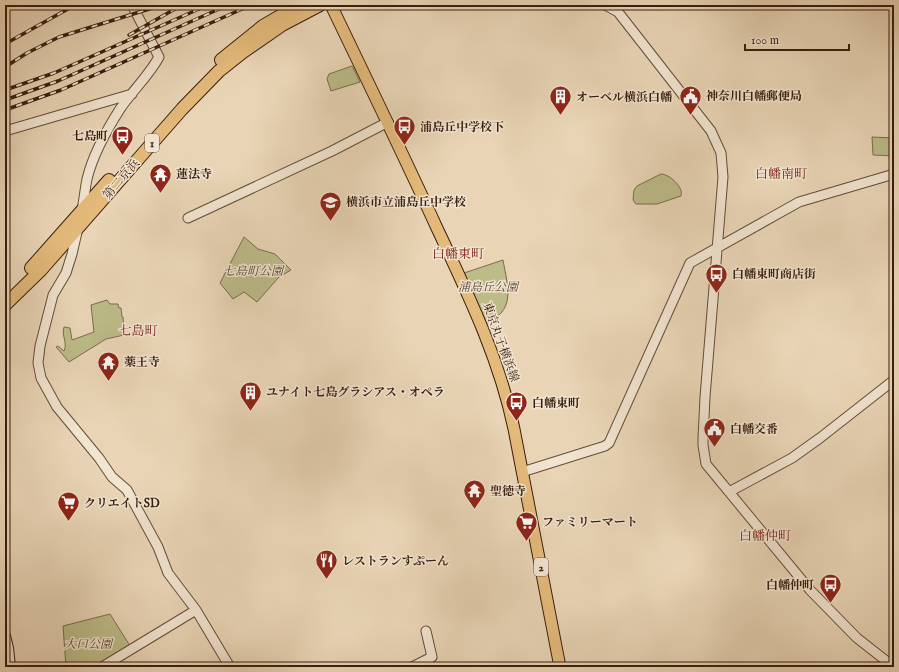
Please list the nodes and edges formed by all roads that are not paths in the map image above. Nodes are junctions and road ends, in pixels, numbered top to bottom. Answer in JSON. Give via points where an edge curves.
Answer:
{"nodes":[{"id":1,"x":132,"y":5,"type":"edge"},
{"id":2,"x":299,"y":5,"type":"edge"},
{"id":3,"x":320,"y":5,"type":"edge"},
{"id":4,"x":331,"y":5,"type":"edge"},
{"id":5,"x":605,"y":5,"type":"edge"},
{"id":6,"x":132,"y":94,"type":"junction"},
{"id":7,"x":388,"y":122,"type":"junction"},
{"id":8,"x":5,"y":131,"type":"edge"},
{"id":9,"x":894,"y":174,"type":"edge"},
{"id":10,"x":82,"y":210,"type":"junction"},
{"id":11,"x":188,"y":218,"type":"dead end"},
{"id":12,"x":78,"y":228,"type":"junction"},
{"id":13,"x":718,"y":248,"type":"junction"},
{"id":14,"x":5,"y":294,"type":"edge"},
{"id":15,"x":5,"y":305,"type":"edge"},
{"id":16,"x":894,"y":380,"type":"edge"},
{"id":17,"x":522,"y":472,"type":"junction"},
{"id":18,"x":729,"y":492,"type":"junction"},
{"id":19,"x":196,"y":610,"type":"junction"},
{"id":20,"x":426,"y":631,"type":"dead end"},
{"id":21,"x":5,"y":636,"type":"edge"},
{"id":22,"x":10,"y":667,"type":"edge"},
{"id":23,"x":102,"y":667,"type":"edge"},
{"id":24,"x":230,"y":667,"type":"edge"},
{"id":25,"x":412,"y":667,"type":"edge"},
{"id":26,"x":560,"y":667,"type":"edge"},
{"id":27,"x":894,"y":667,"type":"edge"}],
"edges":[{"from":1,"to":6,"type":"street","via":[[158,57],[152,70]]},
{"from":2,"to":10,"type":"highway","name":"第二京浜","number":"1","via":[[251,36],[204,75]]},
{"from":3,"to":12,"type":"highway","name":"第二京浜","number":"1","via":[[282,25],[220,71],[182,109]]},
{"from":4,"to":7,"type":"main road","name":"東京丸子横浜線","number":"2"},
{"from":5,"to":13,"type":"street","via":[[618,12],[713,135],[723,164]]},
{"from":6,"to":8,"type":"street"},
{"from":6,"to":10,"type":"street","via":[[120,108],[102,139],[87,178]]},
{"from":7,"to":11,"type":"street"},
{"from":7,"to":17,"type":"main road","name":"東京丸子横浜線","number":"2","via":[[482,326],[508,403]]},
{"from":9,"to":13,"type":"street","via":[[798,202]]},
{"from":10,"to":12,"type":"street"},
{"from":10,"to":14,"type":"highway","name":"第二京浜","number":"1","via":[[37,263]]},
{"from":12,"to":15,"type":"highway","name":"第二京浜","number":"1","via":[[41,270]]},
{"from":12,"to":19,"type":"street","via":[[66,273],[53,295],[42,339],[38,362],[41,378],[57,407],[112,477],[127,490],[158,547],[168,572]]},
{"from":13,"to":17,"type":"street","via":[[690,263],[609,443]]},
{"from":13,"to":18,"type":"street","via":[[703,445],[706,464]]},
{"from":16,"to":18,"type":"street","via":[[792,458]]},
{"from":17,"to":26,"type":"main road","name":"東京丸子横浜線","number":"2"},
{"from":18,"to":27,"type":"street","via":[[810,590],[857,638]]},
{"from":19,"to":23,"type":"street"},
{"from":19,"to":24,"type":"street"},
{"from":20,"to":25,"type":"street","via":[[432,657]]},
{"from":21,"to":22,"type":"main road"}]}
